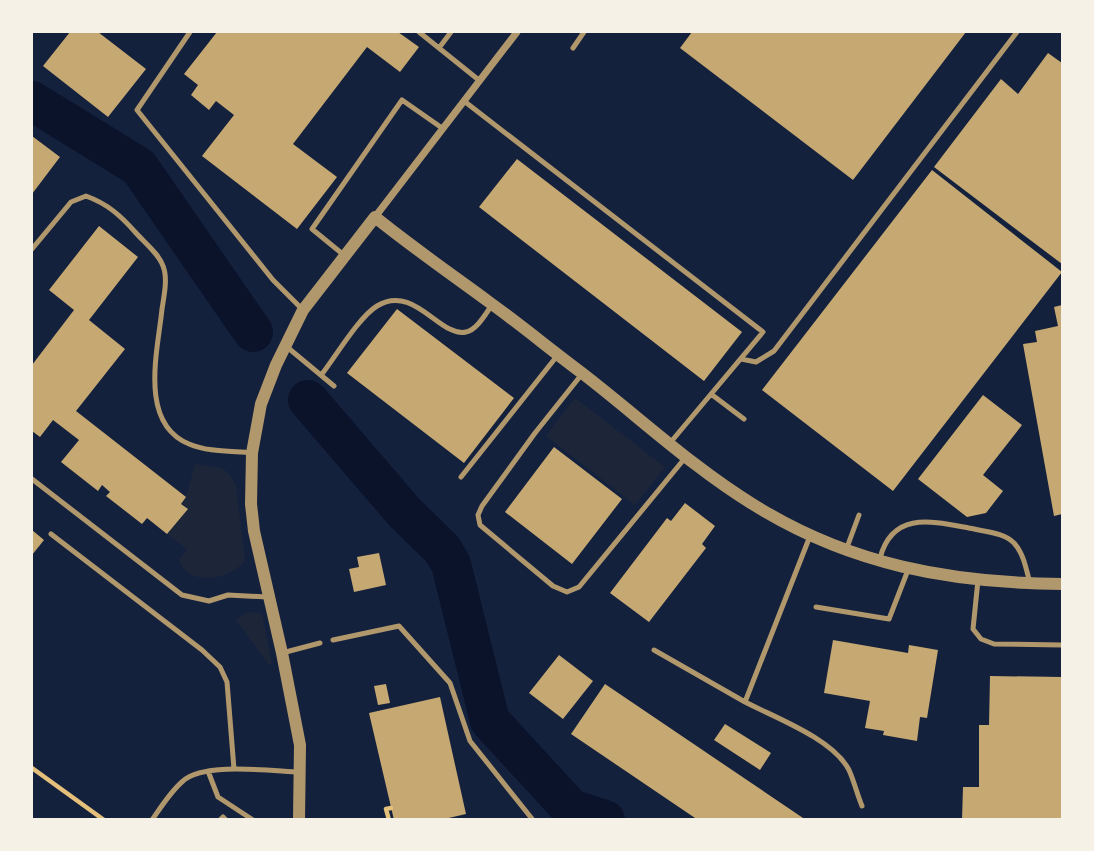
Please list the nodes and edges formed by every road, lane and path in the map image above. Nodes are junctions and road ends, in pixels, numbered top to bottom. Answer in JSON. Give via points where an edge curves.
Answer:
{"nodes":[{"id":1,"x":190,"y":32,"type":"edge"},
{"id":2,"x":419,"y":32,"type":"edge"},
{"id":3,"x":451,"y":32,"type":"edge"},
{"id":4,"x":517,"y":32,"type":"edge"},
{"id":5,"x":584,"y":32,"type":"edge"},
{"id":6,"x":1017,"y":32,"type":"edge"},
{"id":7,"x":439,"y":48,"type":"junction"},
{"id":8,"x":573,"y":48,"type":"dead end"},
{"id":9,"x":480,"y":80,"type":"junction"},
{"id":10,"x":464,"y":101,"type":"junction"},
{"id":11,"x":442,"y":128,"type":"junction"},
{"id":12,"x":375,"y":217,"type":"junction"},
{"id":13,"x":32,"y":249,"type":"edge"},
{"id":14,"x":345,"y":256,"type":"junction"},
{"id":15,"x":493,"y":304,"type":"junction"},
{"id":16,"x":303,"y":310,"type":"junction"},
{"id":17,"x":285,"y":345,"type":"junction"},
{"id":18,"x":557,"y":355,"type":"junction"},
{"id":19,"x":741,"y":359,"type":"junction"},
{"id":20,"x":582,"y":373,"type":"junction"},
{"id":21,"x":322,"y":374,"type":"junction"},
{"id":22,"x":334,"y":386,"type":"dead end"},
{"id":23,"x":711,"y":394,"type":"junction"},
{"id":24,"x":744,"y":419,"type":"dead end"},
{"id":25,"x":670,"y":443,"type":"junction"},
{"id":26,"x":252,"y":453,"type":"junction"},
{"id":27,"x":686,"y":457,"type":"junction"},
{"id":28,"x":461,"y":477,"type":"dead end"},
{"id":29,"x":32,"y":479,"type":"edge"},
{"id":30,"x":859,"y":515,"type":"dead end"},
{"id":31,"x":51,"y":534,"type":"dead end"},
{"id":32,"x":810,"y":536,"type":"junction"},
{"id":33,"x":846,"y":550,"type":"junction"},
{"id":34,"x":879,"y":561,"type":"junction"},
{"id":35,"x":908,"y":570,"type":"junction"},
{"id":36,"x":978,"y":580,"type":"junction"},
{"id":37,"x":1030,"y":583,"type":"junction"},
{"id":38,"x":1062,"y":584,"type":"edge"},
{"id":39,"x":268,"y":597,"type":"junction"},
{"id":40,"x":816,"y":607,"type":"dead end"},
{"id":41,"x":333,"y":640,"type":"dead end"},
{"id":42,"x":320,"y":643,"type":"dead end"},
{"id":43,"x":1062,"y":645,"type":"edge"},
{"id":44,"x":654,"y":650,"type":"dead end"},
{"id":45,"x":282,"y":653,"type":"junction"},
{"id":46,"x":745,"y":702,"type":"junction"},
{"id":47,"x":32,"y":768,"type":"edge"},
{"id":48,"x":234,"y":769,"type":"junction"},
{"id":49,"x":208,"y":771,"type":"junction"},
{"id":50,"x":300,"y":772,"type":"junction"},
{"id":51,"x":862,"y":806,"type":"dead end"},
{"id":52,"x":391,"y":808,"type":"dead end"},
{"id":53,"x":104,"y":820,"type":"edge"},
{"id":54,"x":152,"y":820,"type":"edge"},
{"id":55,"x":219,"y":820,"type":"edge"},
{"id":56,"x":226,"y":820,"type":"edge"},
{"id":57,"x":253,"y":820,"type":"edge"},
{"id":58,"x":299,"y":820,"type":"edge"},
{"id":59,"x":389,"y":820,"type":"edge"},
{"id":60,"x":533,"y":820,"type":"edge"}],
"edges":[{"from":1,"to":16,"type":"lane","via":[[137,110],[273,280]]},
{"from":2,"to":7,"type":"lane"},
{"from":3,"to":7,"type":"lane"},
{"from":4,"to":9,"type":"street"},
{"from":5,"to":8,"type":"lane"},
{"from":6,"to":19,"type":"lane","via":[[774,351],[756,362]]},
{"from":7,"to":9,"type":"lane"},
{"from":9,"to":10,"type":"street"},
{"from":10,"to":11,"type":"street"},
{"from":10,"to":19,"type":"lane","via":[[762,332]]},
{"from":11,"to":12,"type":"street"},
{"from":11,"to":14,"type":"lane","via":[[401,100],[312,229]]},
{"from":12,"to":14,"type":"street"},
{"from":12,"to":15,"type":"street"},
{"from":13,"to":26,"type":"lane","via":[[71,202],[86,196],[117,212],[164,267],[154,392],[164,423],[188,444]]},
{"from":14,"to":16,"type":"street"},
{"from":15,"to":18,"type":"street"},
{"from":15,"to":21,"type":"lane","via":[[474,328],[458,332],[405,302],[379,304]]},
{"from":16,"to":17,"type":"street"},
{"from":17,"to":21,"type":"lane"},
{"from":17,"to":26,"type":"street","via":[[261,404]]},
{"from":18,"to":20,"type":"street"},
{"from":18,"to":28,"type":"lane"},
{"from":19,"to":23,"type":"lane"},
{"from":20,"to":25,"type":"street"},
{"from":20,"to":27,"type":"lane","via":[[478,515],[480,525],[553,586],[567,592],[579,587]]},
{"from":21,"to":22,"type":"lane"},
{"from":23,"to":24,"type":"lane"},
{"from":23,"to":25,"type":"lane"},
{"from":25,"to":27,"type":"street"},
{"from":26,"to":39,"type":"street","via":[[252,517]]},
{"from":27,"to":32,"type":"street","via":[[754,506]]},
{"from":29,"to":39,"type":"lane","via":[[182,595],[209,601],[228,595]]},
{"from":30,"to":33,"type":"lane"},
{"from":31,"to":48,"type":"lane","via":[[220,667],[227,682]]},
{"from":32,"to":33,"type":"street"},
{"from":32,"to":46,"type":"lane"},
{"from":33,"to":34,"type":"street"},
{"from":34,"to":35,"type":"street"},
{"from":34,"to":37,"type":"lane","via":[[884,541],[894,532],[932,521],[1006,537],[1022,555]]},
{"from":35,"to":36,"type":"street"},
{"from":35,"to":40,"type":"lane","via":[[889,619]]},
{"from":36,"to":37,"type":"street"},
{"from":36,"to":43,"type":"lane","via":[[973,629],[981,639],[994,644]]},
{"from":37,"to":38,"type":"street"},
{"from":39,"to":45,"type":"street"},
{"from":41,"to":60,"type":"lane","via":[[399,626],[450,684],[470,741]]},
{"from":42,"to":45,"type":"lane"},
{"from":44,"to":46,"type":"lane"},
{"from":45,"to":50,"type":"street","via":[[300,745]]},
{"from":46,"to":51,"type":"lane","via":[[838,755]]},
{"from":47,"to":53,"type":"path"},
{"from":48,"to":49,"type":"lane"},
{"from":48,"to":50,"type":"lane"},
{"from":49,"to":54,"type":"lane","via":[[184,779]]},
{"from":49,"to":57,"type":"lane","via":[[218,797]]},
{"from":50,"to":58,"type":"street"},
{"from":52,"to":59,"type":"path","via":[[386,809]]},
{"from":55,"to":56,"type":"lane"}]}
